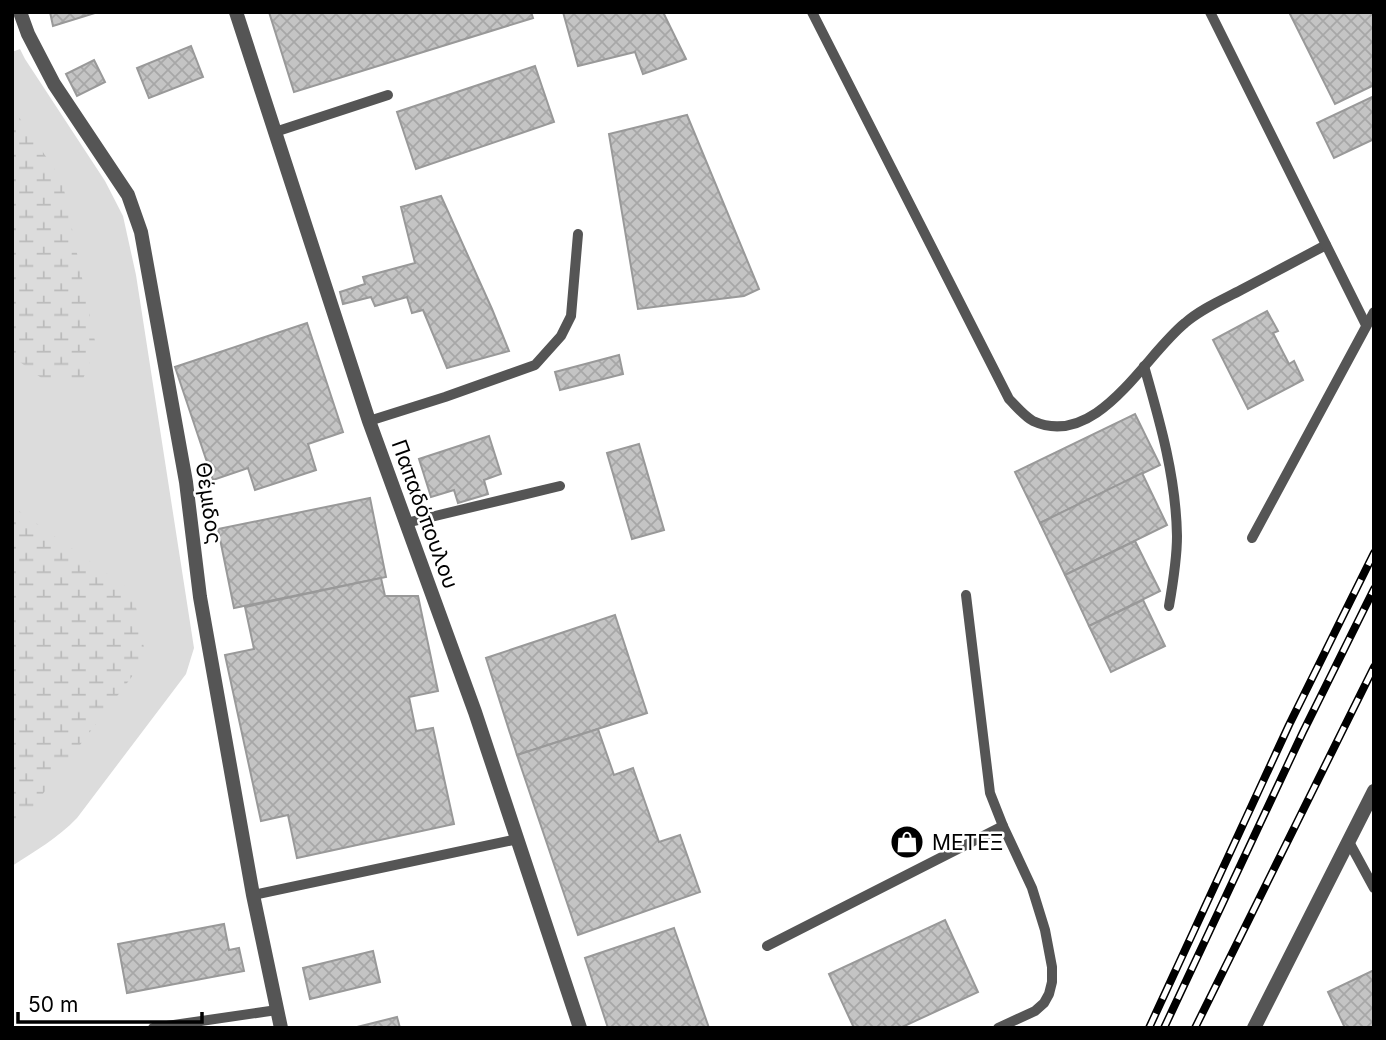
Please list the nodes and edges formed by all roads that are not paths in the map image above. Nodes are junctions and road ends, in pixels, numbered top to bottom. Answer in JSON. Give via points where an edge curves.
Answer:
{"nodes":[{"id":1,"x":20,"y":12,"type":"edge"},
{"id":2,"x":236,"y":12,"type":"edge"},
{"id":3,"x":813,"y":12,"type":"edge"},
{"id":4,"x":1210,"y":12,"type":"edge"},
{"id":5,"x":388,"y":95,"type":"dead end"},
{"id":6,"x":275,"y":132,"type":"junction"},
{"id":7,"x":578,"y":234,"type":"dead end"},
{"id":8,"x":1326,"y":245,"type":"junction"},
{"id":9,"x":1374,"y":312,"type":"edge"},
{"id":10,"x":1366,"y":325,"type":"junction"},
{"id":11,"x":1144,"y":366,"type":"junction"},
{"id":12,"x":369,"y":421,"type":"junction"},
{"id":13,"x":560,"y":486,"type":"dead end"},
{"id":14,"x":406,"y":523,"type":"junction"},
{"id":15,"x":1252,"y":538,"type":"dead end"},
{"id":16,"x":966,"y":595,"type":"dead end"},
{"id":17,"x":1170,"y":606,"type":"dead end"},
{"id":18,"x":1374,"y":791,"type":"edge"},
{"id":19,"x":1003,"y":826,"type":"junction"},
{"id":20,"x":518,"y":839,"type":"junction"},
{"id":21,"x":1349,"y":842,"type":"junction"},
{"id":22,"x":1374,"y":888,"type":"edge"},
{"id":23,"x":253,"y":895,"type":"junction"},
{"id":24,"x":768,"y":946,"type":"dead end"},
{"id":25,"x":277,"y":1010,"type":"junction"},
{"id":26,"x":153,"y":1028,"type":"edge"},
{"id":27,"x":281,"y":1028,"type":"edge"},
{"id":28,"x":580,"y":1028,"type":"edge"},
{"id":29,"x":998,"y":1028,"type":"edge"},
{"id":30,"x":1254,"y":1028,"type":"edge"}],
"edges":[{"from":1,"to":23,"type":"street","name":"Θέμιδος","via":[[54,84],[128,195],[141,232]]},
{"from":2,"to":6,"type":"street","name":"Παπαδόπουλου"},
{"from":3,"to":11,"type":"lane","via":[[1009,400],[1030,420],[1052,427],[1073,424],[1117,398]]},
{"from":4,"to":8,"type":"lane"},
{"from":5,"to":6,"type":"lane"},
{"from":6,"to":12,"type":"street","name":"Παπαδόπουλου"},
{"from":7,"to":12,"type":"lane","via":[[571,316],[561,336],[535,365]]},
{"from":8,"to":10,"type":"lane"},
{"from":8,"to":11,"type":"lane","via":[[1193,317]]},
{"from":9,"to":10,"type":"lane"},
{"from":10,"to":15,"type":"lane"},
{"from":11,"to":17,"type":"lane","via":[[1173,479],[1177,539]]},
{"from":12,"to":14,"type":"street","name":"Παπαδόπουλου"},
{"from":13,"to":14,"type":"lane"},
{"from":14,"to":20,"type":"street","name":"Παπαδόπουλου"},
{"from":16,"to":19,"type":"lane","via":[[990,793]]},
{"from":18,"to":21,"type":"street"},
{"from":19,"to":24,"type":"lane"},
{"from":19,"to":29,"type":"lane","via":[[1032,888],[1049,948],[1052,982],[1044,1003],[1035,1011]]},
{"from":20,"to":23,"type":"lane"},
{"from":20,"to":28,"type":"street","name":"Παπαδόπουλου"},
{"from":21,"to":22,"type":"lane"},
{"from":21,"to":30,"type":"street"},
{"from":23,"to":25,"type":"street","name":"Θέμιδος"},
{"from":25,"to":26,"type":"lane"},
{"from":25,"to":27,"type":"street","name":"Θέμιδος"}]}
